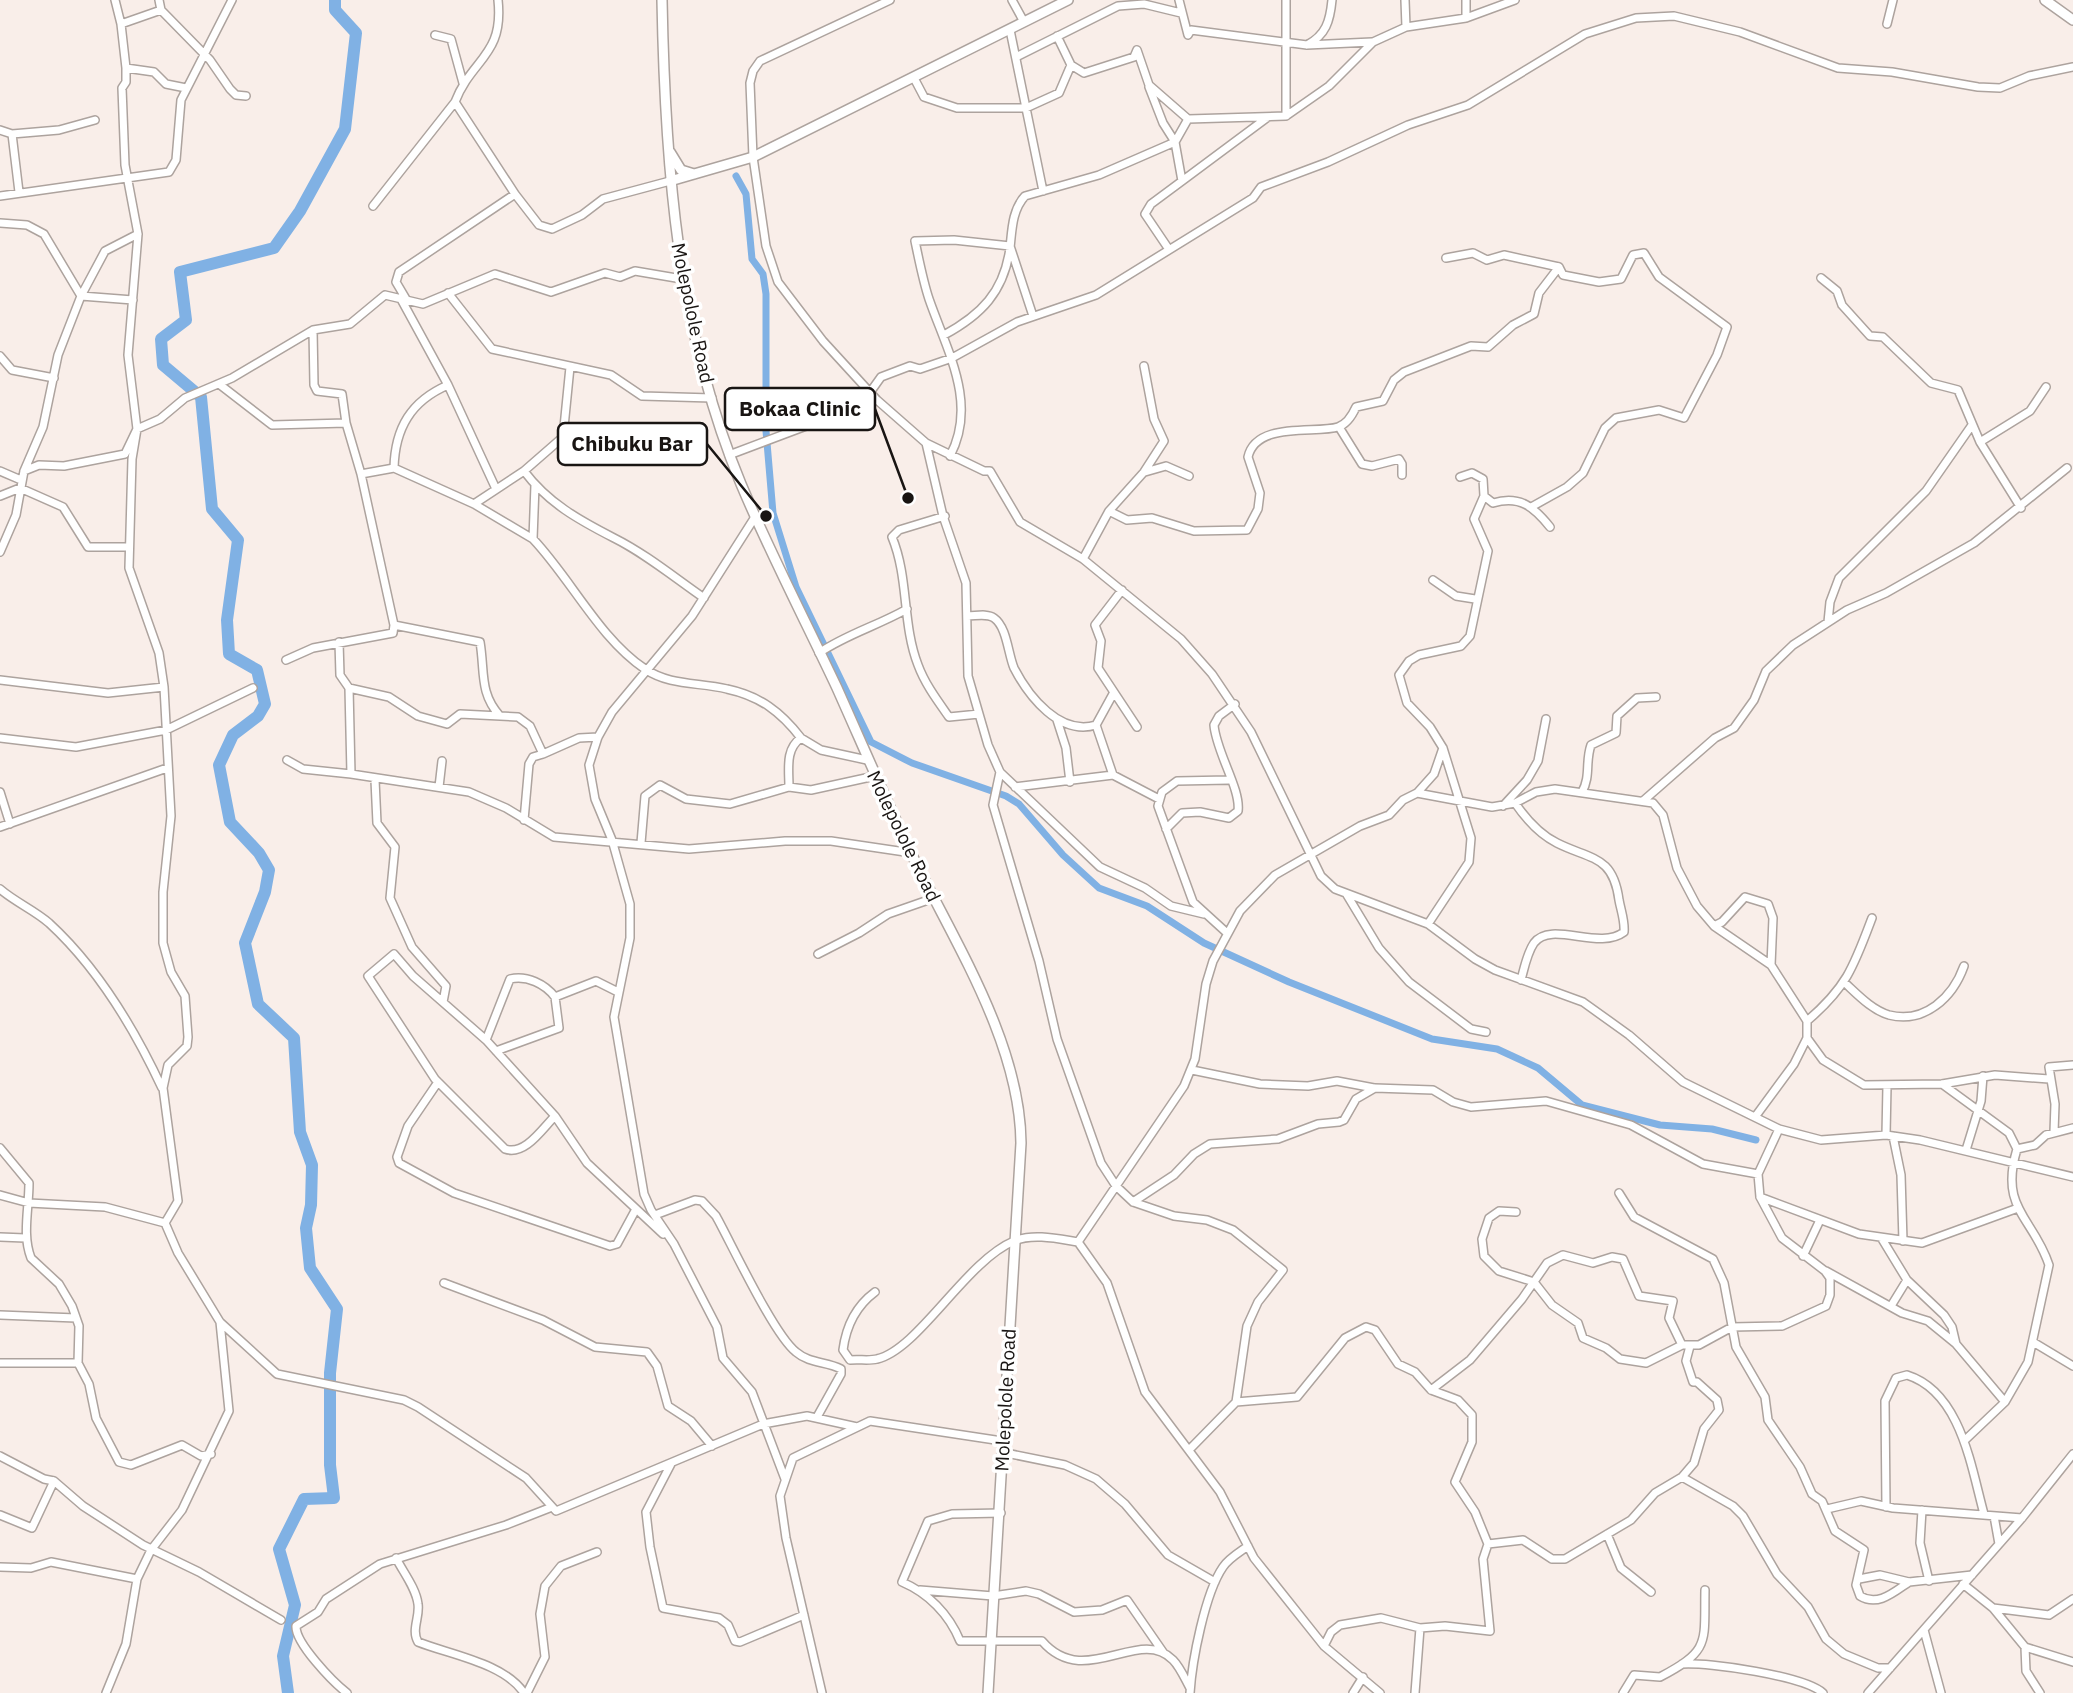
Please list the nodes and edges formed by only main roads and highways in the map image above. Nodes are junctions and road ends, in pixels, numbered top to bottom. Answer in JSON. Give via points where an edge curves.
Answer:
{"nodes":[{"id":1,"x":662,"y":0,"type":"edge"},
{"id":2,"x":1068,"y":0,"type":"edge"},
{"id":3,"x":2045,"y":0,"type":"edge"},
{"id":4,"x":2073,"y":20,"type":"edge"},
{"id":5,"x":668,"y":147,"type":"junction"},
{"id":6,"x":696,"y":174,"type":"junction"},
{"id":7,"x":670,"y":181,"type":"junction"},
{"id":8,"x":988,"y":1693,"type":"edge"}],
"edges":[{"from":1,"to":5,"type":"main road","name":"Molepolole Road"},
{"from":2,"to":6,"type":"main road","via":[[753,157]]},
{"from":3,"to":4,"type":"main road"},
{"from":5,"to":6,"type":"main road","via":[[681,170]]},
{"from":5,"to":7,"type":"main road","name":"Molepolole Road"},
{"from":6,"to":7,"type":"main road"},
{"from":7,"to":8,"type":"main road","name":"Molepolole Road","via":[[695,344],[729,454],[867,760],[986,1007],[1015,1089],[1021,1143]]}]}
